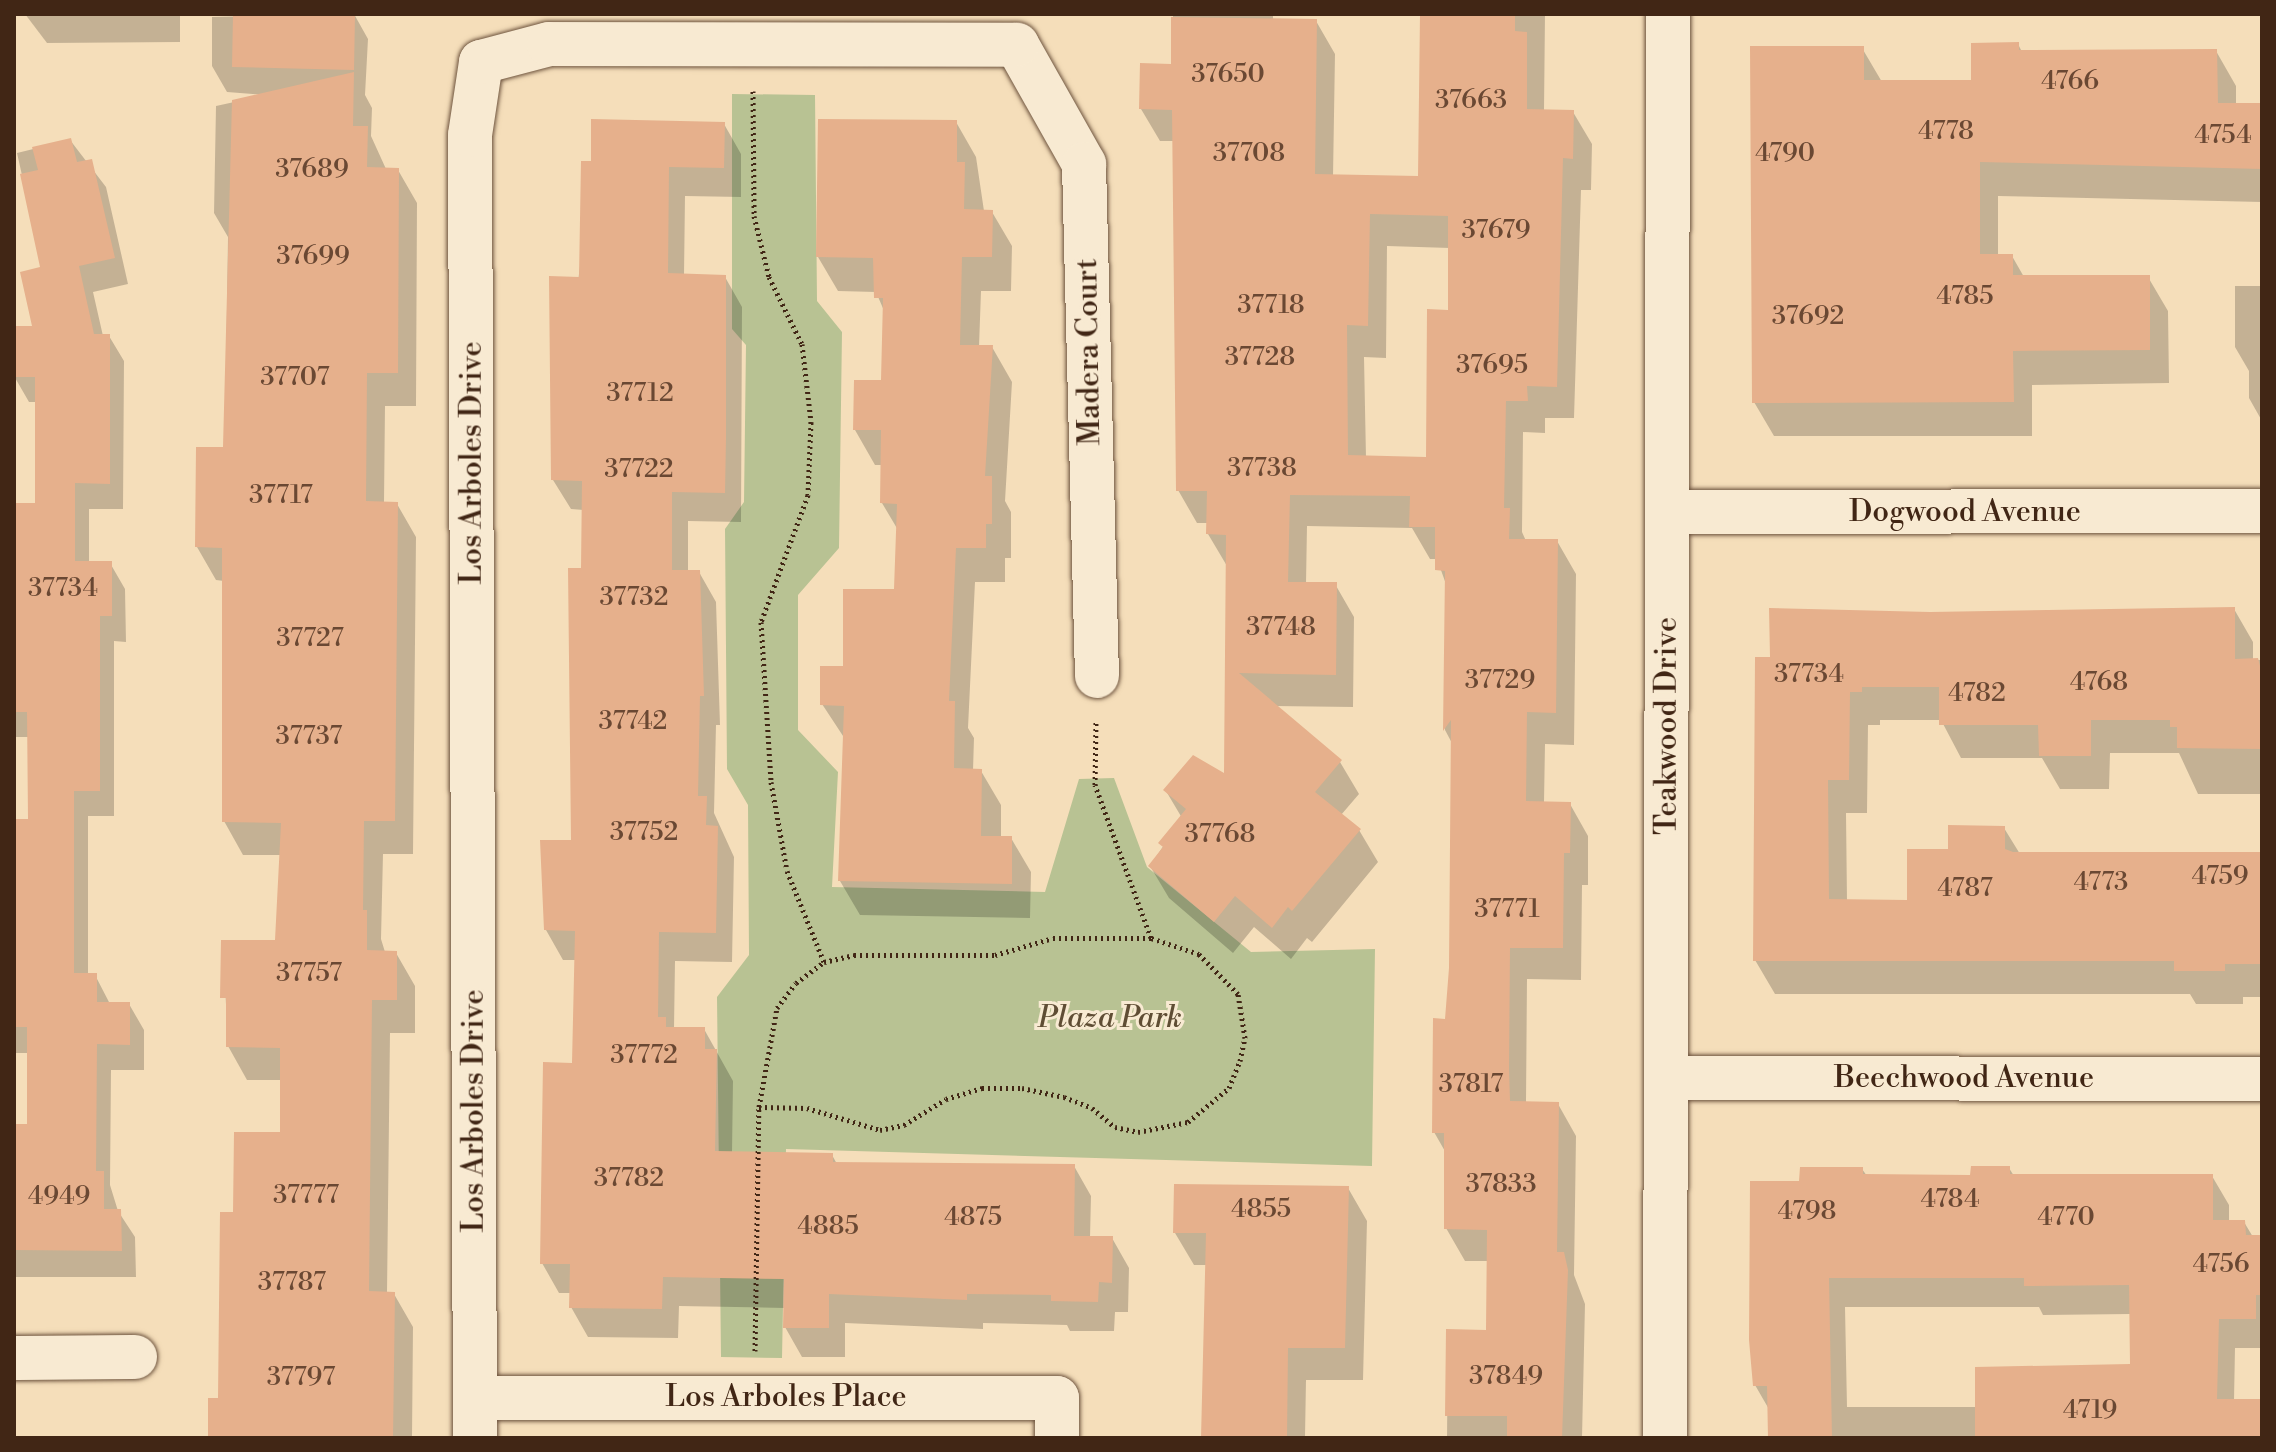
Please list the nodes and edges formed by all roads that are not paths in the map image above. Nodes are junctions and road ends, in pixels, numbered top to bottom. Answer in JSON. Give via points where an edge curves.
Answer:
{"nodes":[{"id":1,"x":1668,"y":14,"type":"edge"},
{"id":2,"x":1025,"y":30,"type":"edge"},
{"id":3,"x":2262,"y":511,"type":"edge"},
{"id":4,"x":1668,"y":512,"type":"junction"},
{"id":5,"x":1097,"y":676,"type":"road end"},
{"id":6,"x":1667,"y":1078,"type":"junction"},
{"id":7,"x":2262,"y":1079,"type":"edge"},
{"id":8,"x":135,"y":1357,"type":"dead end"},
{"id":9,"x":14,"y":1358,"type":"edge"},
{"id":10,"x":475,"y":1418,"type":"edge"},
{"id":11,"x":1057,"y":1438,"type":"edge"},
{"id":12,"x":1665,"y":1438,"type":"edge"}],
"edges":[{"from":1,"to":4,"type":"street","name":"Teakwood Drive"},
{"from":2,"to":5,"type":"street","name":"Madera Court","via":[[1084,164]]},
{"from":2,"to":10,"type":"street","name":"Los Arboles Drive","via":[[753,43],[549,44],[481,62],[470,135]]},
{"from":3,"to":4,"type":"street","name":"Dogwood Avenue"},
{"from":4,"to":6,"type":"street","name":"Teakwood Drive"},
{"from":6,"to":7,"type":"street","name":"Beechwood Avenue"},
{"from":6,"to":12,"type":"street","name":"Teakwood Drive"},
{"from":8,"to":9,"type":"street"},
{"from":10,"to":11,"type":"street","name":"Los Arboles Place","via":[[754,1396],[1057,1398]]}]}
